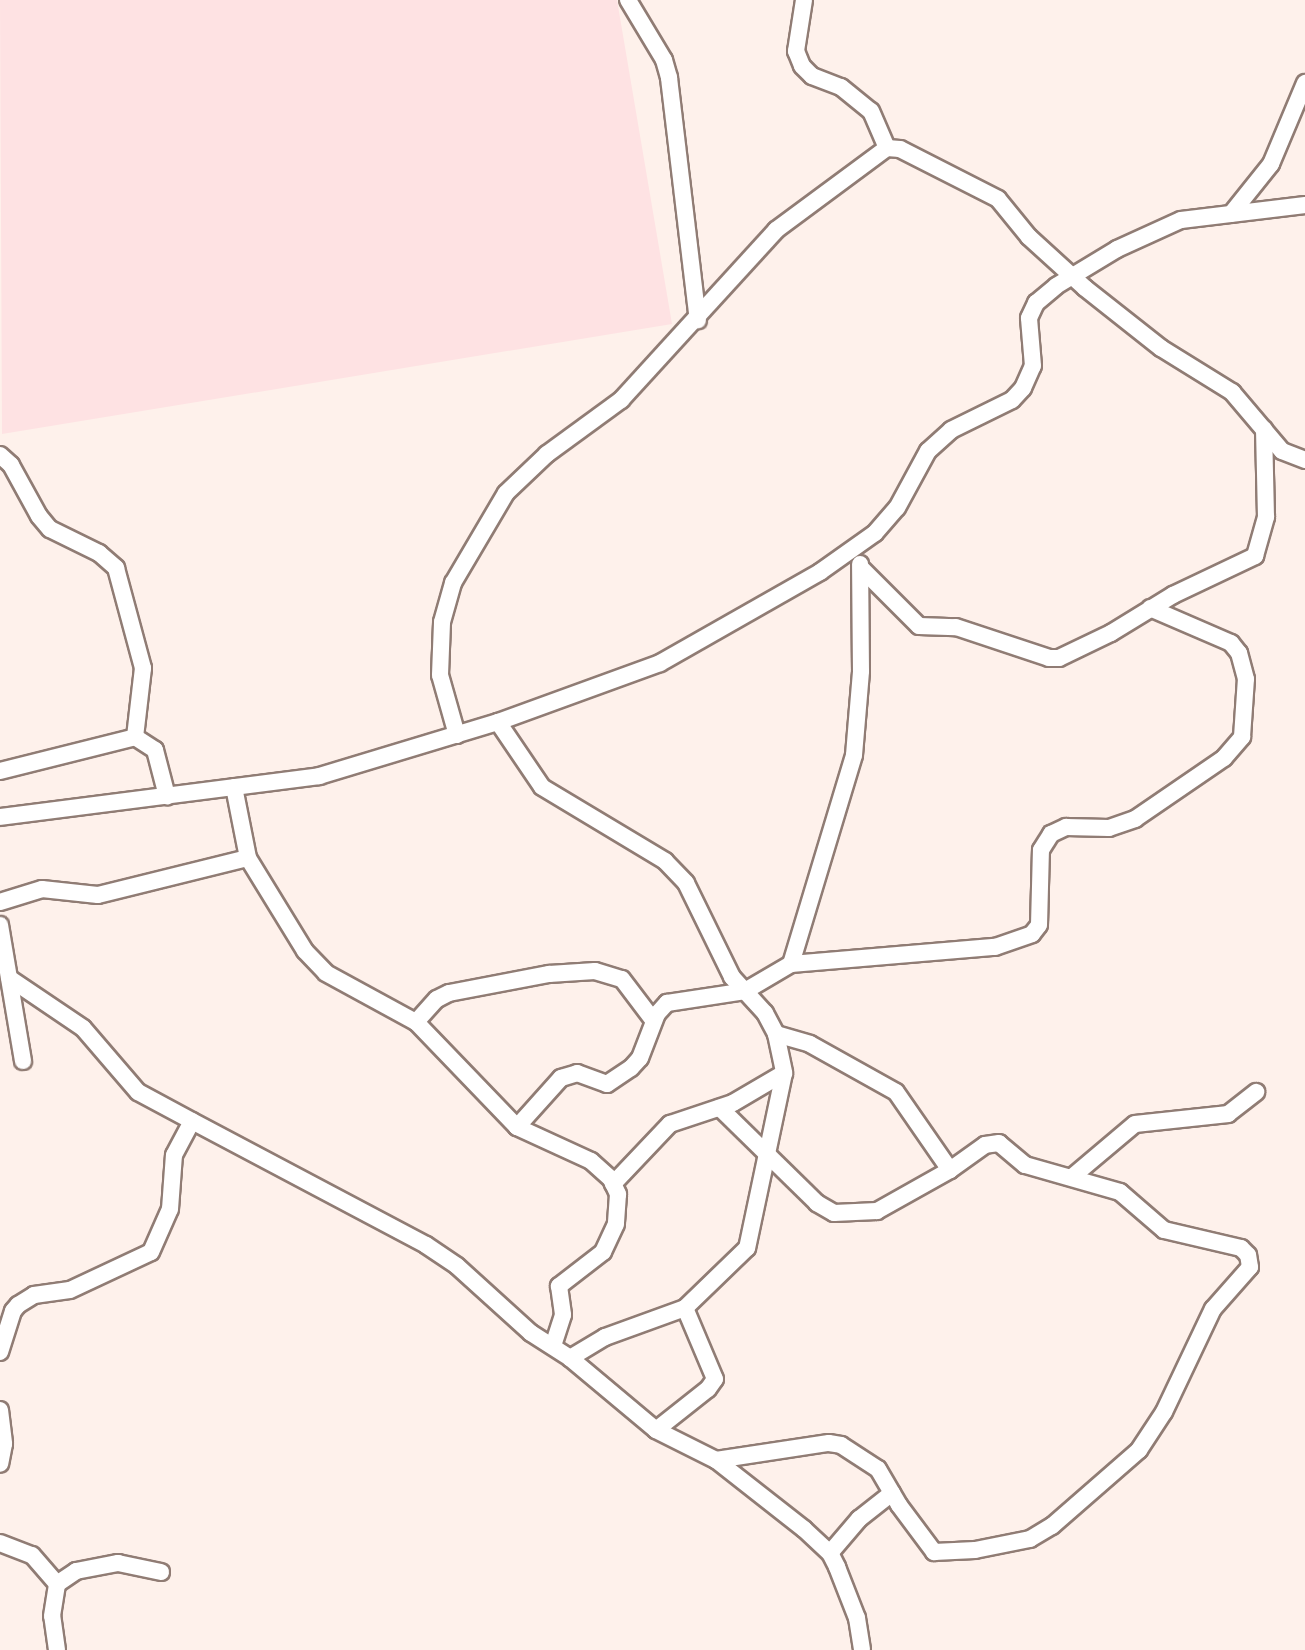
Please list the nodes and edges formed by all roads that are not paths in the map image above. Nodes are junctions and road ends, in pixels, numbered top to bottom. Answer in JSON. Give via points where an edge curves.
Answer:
{"nodes":[{"id":1,"x":628,"y":0,"type":"edge"},
{"id":2,"x":804,"y":0,"type":"edge"},
{"id":3,"x":1305,"y":83,"type":"edge"},
{"id":4,"x":887,"y":148,"type":"junction"},
{"id":5,"x":1305,"y":205,"type":"edge"},
{"id":6,"x":1231,"y":214,"type":"junction"},
{"id":7,"x":1072,"y":276,"type":"junction"},
{"id":8,"x":698,"y":320,"type":"junction"},
{"id":9,"x":1264,"y":429,"type":"junction"},
{"id":10,"x":0,"y":455,"type":"edge"},
{"id":11,"x":1305,"y":460,"type":"edge"},
{"id":12,"x":856,"y":549,"type":"junction"},
{"id":13,"x":861,"y":568,"type":"junction"},
{"id":14,"x":1150,"y":608,"type":"junction"},
{"id":15,"x":498,"y":722,"type":"junction"},
{"id":16,"x":457,"y":735,"type":"junction"},
{"id":17,"x":135,"y":737,"type":"junction"},
{"id":18,"x":0,"y":771,"type":"edge"},
{"id":19,"x":234,"y":787,"type":"junction"},
{"id":20,"x":167,"y":796,"type":"junction"},
{"id":21,"x":0,"y":817,"type":"edge"},
{"id":22,"x":248,"y":858,"type":"junction"},
{"id":23,"x":0,"y":902,"type":"edge"},
{"id":24,"x":0,"y":925,"type":"edge"},
{"id":25,"x":791,"y":964,"type":"junction"},
{"id":26,"x":9,"y":978,"type":"junction"},
{"id":27,"x":745,"y":991,"type":"junction"},
{"id":28,"x":653,"y":1020,"type":"junction"},
{"id":29,"x":416,"y":1022,"type":"junction"},
{"id":30,"x":776,"y":1034,"type":"junction"},
{"id":31,"x":23,"y":1061,"type":"dead end"},
{"id":32,"x":784,"y":1073,"type":"junction"},
{"id":33,"x":1256,"y":1092,"type":"dead end"},
{"id":34,"x":720,"y":1108,"type":"junction"},
{"id":35,"x":192,"y":1121,"type":"junction"},
{"id":36,"x":517,"y":1127,"type":"junction"},
{"id":37,"x":766,"y":1155,"type":"junction"},
{"id":38,"x":950,"y":1170,"type":"junction"},
{"id":39,"x":1072,"y":1177,"type":"junction"},
{"id":40,"x":613,"y":1184,"type":"junction"},
{"id":41,"x":685,"y":1308,"type":"junction"},
{"id":42,"x":553,"y":1346,"type":"junction"},
{"id":43,"x":0,"y":1352,"type":"edge"},
{"id":44,"x":570,"y":1358,"type":"junction"},
{"id":45,"x":0,"y":1410,"type":"edge"},
{"id":46,"x":656,"y":1430,"type":"junction"},
{"id":47,"x":716,"y":1460,"type":"junction"},
{"id":48,"x":0,"y":1464,"type":"edge"},
{"id":49,"x":892,"y":1493,"type":"junction"},
{"id":50,"x":0,"y":1543,"type":"edge"},
{"id":51,"x":830,"y":1553,"type":"junction"},
{"id":52,"x":161,"y":1572,"type":"dead end"},
{"id":53,"x":57,"y":1584,"type":"junction"},
{"id":54,"x":57,"y":1650,"type":"edge"},
{"id":55,"x":862,"y":1650,"type":"edge"}],
"edges":[{"from":1,"to":8,"type":"street","via":[[664,60],[669,78]]},
{"from":2,"to":4,"type":"street","via":[[796,51],[802,66],[812,76],[842,87],[870,111]]},
{"from":3,"to":6,"type":"street","via":[[1271,164]]},
{"from":4,"to":7,"type":"street","via":[[900,149],[998,198],[1029,237]]},
{"from":4,"to":8,"type":"street","via":[[776,230]]},
{"from":5,"to":6,"type":"street"},
{"from":6,"to":7,"type":"street","via":[[1181,220],[1117,249]]},
{"from":7,"to":9,"type":"street","via":[[1161,348],[1232,392]]},
{"from":7,"to":12,"type":"street","via":[[1036,303],[1029,318],[1033,366],[1023,388],[1012,400],[951,430],[928,451],[897,508]]},
{"from":8,"to":16,"type":"street","via":[[621,400],[547,454],[506,493],[467,557],[453,583],[439,647],[440,675]]},
{"from":9,"to":11,"type":"street","via":[[1282,451]]},
{"from":9,"to":14,"type":"street","via":[[1266,517],[1259,550],[1247,563]]},
{"from":10,"to":17,"type":"street","via":[[11,465],[50,529],[99,554],[116,568],[143,668]]},
{"from":12,"to":13,"type":"street"},
{"from":12,"to":15,"type":"street","via":[[660,663]]},
{"from":13,"to":14,"type":"street","via":[[919,626],[956,627],[1049,658],[1086,647]]},
{"from":13,"to":25,"type":"street","via":[[861,671],[854,755]]},
{"from":14,"to":25,"type":"street","via":[[1231,643],[1239,653],[1246,679],[1245,727],[1224,758],[1134,819],[1109,828],[1066,827],[1051,834],[1040,858],[1039,925],[1019,940],[994,947]]},
{"from":15,"to":16,"type":"street"},
{"from":15,"to":27,"type":"street","via":[[542,787],[585,810],[676,872],[686,884],[732,977]]},
{"from":16,"to":19,"type":"street","via":[[319,776]]},
{"from":17,"to":18,"type":"street"},
{"from":17,"to":20,"type":"street","via":[[155,750]]},
{"from":19,"to":20,"type":"street"},
{"from":19,"to":22,"type":"street"},
{"from":20,"to":21,"type":"street"},
{"from":22,"to":23,"type":"street","via":[[98,895],[42,889]]},
{"from":22,"to":29,"type":"street","via":[[305,951],[326,973]]},
{"from":24,"to":26,"type":"street"},
{"from":25,"to":27,"type":"street"},
{"from":26,"to":31,"type":"street"},
{"from":26,"to":35,"type":"street","via":[[83,1028],[138,1092]]},
{"from":27,"to":28,"type":"street","via":[[674,1001],[662,1006]]},
{"from":27,"to":30,"type":"street","via":[[765,1013]]},
{"from":28,"to":29,"type":"street","via":[[622,979],[595,971],[549,974],[449,993],[437,999]]},
{"from":28,"to":36,"type":"street","via":[[640,1058],[622,1076],[603,1085],[577,1073],[561,1078]]},
{"from":29,"to":36,"type":"street"},
{"from":30,"to":32,"type":"street"},
{"from":30,"to":38,"type":"street","via":[[810,1044],[896,1092]]},
{"from":32,"to":34,"type":"street"},
{"from":32,"to":37,"type":"street"},
{"from":33,"to":39,"type":"street","via":[[1228,1114],[1135,1124]]},
{"from":34,"to":37,"type":"street"},
{"from":34,"to":40,"type":"street","via":[[661,1130]]},
{"from":35,"to":42,"type":"street","via":[[426,1245],[457,1266],[531,1333]]},
{"from":35,"to":43,"type":"street","via":[[174,1155],[170,1209],[151,1252],[70,1290],[34,1295],[18,1305]]},
{"from":36,"to":40,"type":"street","via":[[591,1161]]},
{"from":37,"to":38,"type":"street","via":[[816,1203],[842,1215],[877,1211]]},
{"from":37,"to":41,"type":"street","via":[[747,1248]]},
{"from":38,"to":39,"type":"street","via":[[985,1145],[999,1143],[1025,1165]]},
{"from":39,"to":49,"type":"street","via":[[1120,1192],[1164,1230],[1241,1248],[1248,1255],[1250,1268],[1214,1309],[1164,1412],[1139,1450],[1040,1534],[975,1550],[936,1553]]},
{"from":40,"to":42,"type":"street","via":[[618,1194],[616,1224],[603,1252],[559,1286],[563,1316]]},
{"from":41,"to":44,"type":"street","via":[[605,1336]]},
{"from":41,"to":46,"type":"street","via":[[715,1379]]},
{"from":42,"to":44,"type":"street"},
{"from":44,"to":46,"type":"street"},
{"from":45,"to":48,"type":"street","via":[[4,1444]]},
{"from":46,"to":47,"type":"street"},
{"from":47,"to":49,"type":"street","via":[[830,1443],[870,1461]]},
{"from":47,"to":51,"type":"street"},
{"from":49,"to":51,"type":"street","via":[[859,1519]]},
{"from":50,"to":53,"type":"street","via":[[32,1555]]},
{"from":51,"to":55,"type":"street","via":[[857,1618]]},
{"from":52,"to":53,"type":"street","via":[[118,1563],[76,1571]]},
{"from":53,"to":54,"type":"street","via":[[52,1616]]}]}
